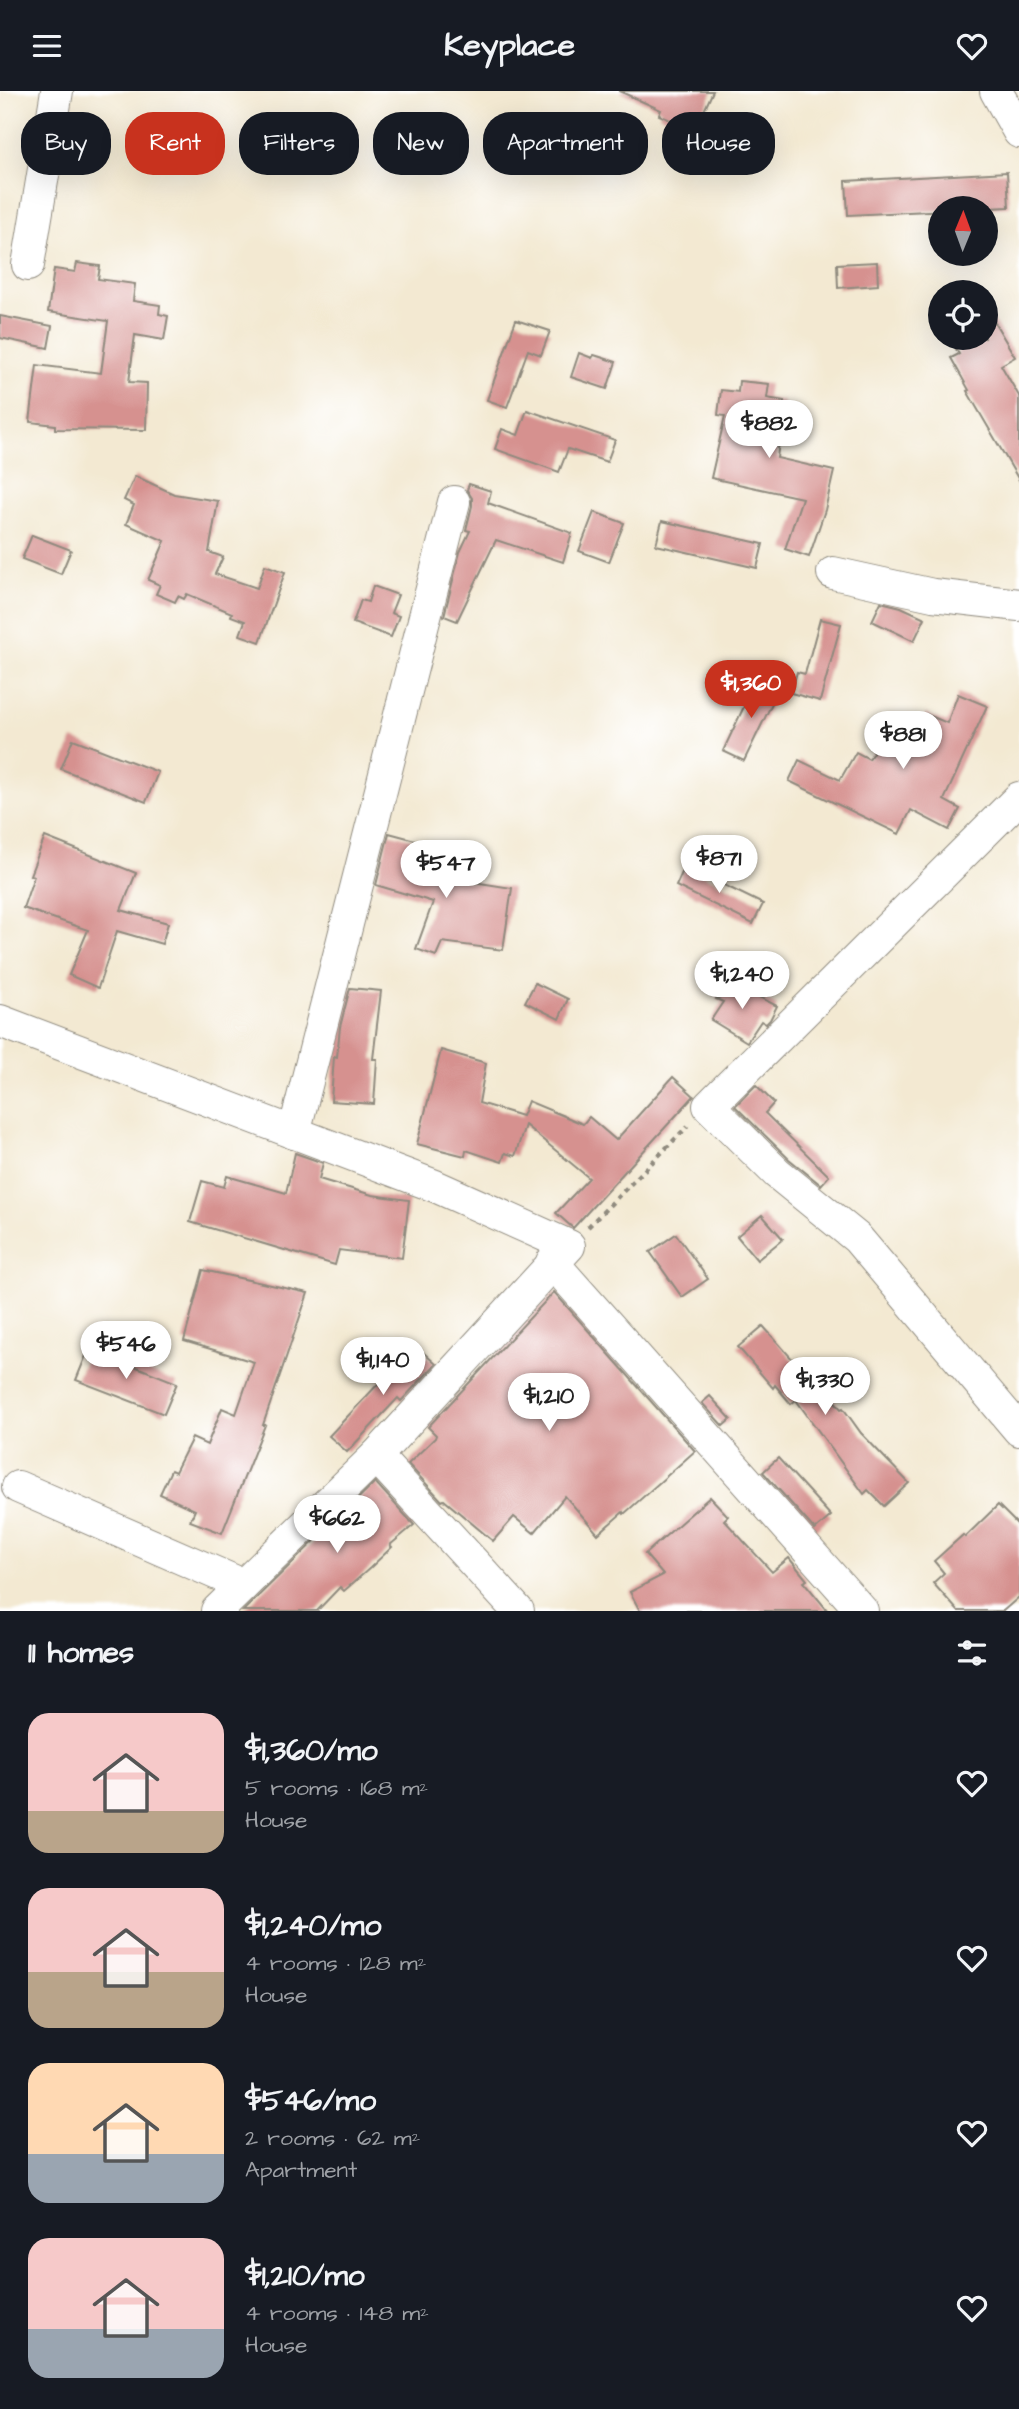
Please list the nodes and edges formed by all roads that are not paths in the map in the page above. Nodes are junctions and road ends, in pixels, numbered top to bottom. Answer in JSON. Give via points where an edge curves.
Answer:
{"nodes":[{"id":1,"x":57,"y":91,"type":"edge"},
{"id":2,"x":996,"y":91,"type":"edge"},
{"id":3,"x":1019,"y":132,"type":"edge"},
{"id":4,"x":28,"y":265,"type":"dead end"},
{"id":5,"x":454,"y":502,"type":"dead end"},
{"id":6,"x":833,"y":573,"type":"dead end"},
{"id":7,"x":1019,"y":605,"type":"edge"},
{"id":8,"x":1019,"y":798,"type":"edge"},
{"id":9,"x":0,"y":1021,"type":"edge"},
{"id":10,"x":294,"y":1133,"type":"junction"},
{"id":11,"x":561,"y":1254,"type":"junction"},
{"id":12,"x":1019,"y":1430,"type":"edge"},
{"id":13,"x":376,"y":1456,"type":"junction"},
{"id":14,"x":18,"y":1487,"type":"dead end"},
{"id":15,"x":243,"y":1585,"type":"junction"},
{"id":16,"x":217,"y":1611,"type":"edge"},
{"id":17,"x":518,"y":1611,"type":"edge"},
{"id":18,"x":862,"y":1611,"type":"edge"}],
"edges":[{"from":1,"to":4,"type":"street"},
{"from":2,"to":3,"type":"street"},
{"from":5,"to":10,"type":"street"},
{"from":6,"to":7,"type":"street","via":[[933,595]]},
{"from":8,"to":12,"type":"street","via":[[709,1106],[777,1173],[857,1238]]},
{"from":9,"to":10,"type":"street"},
{"from":10,"to":11,"type":"street","via":[[435,1185]]},
{"from":11,"to":13,"type":"street"},
{"from":11,"to":18,"type":"street"},
{"from":13,"to":15,"type":"street"},
{"from":13,"to":17,"type":"street"},
{"from":14,"to":15,"type":"street"},
{"from":15,"to":16,"type":"street"}]}
